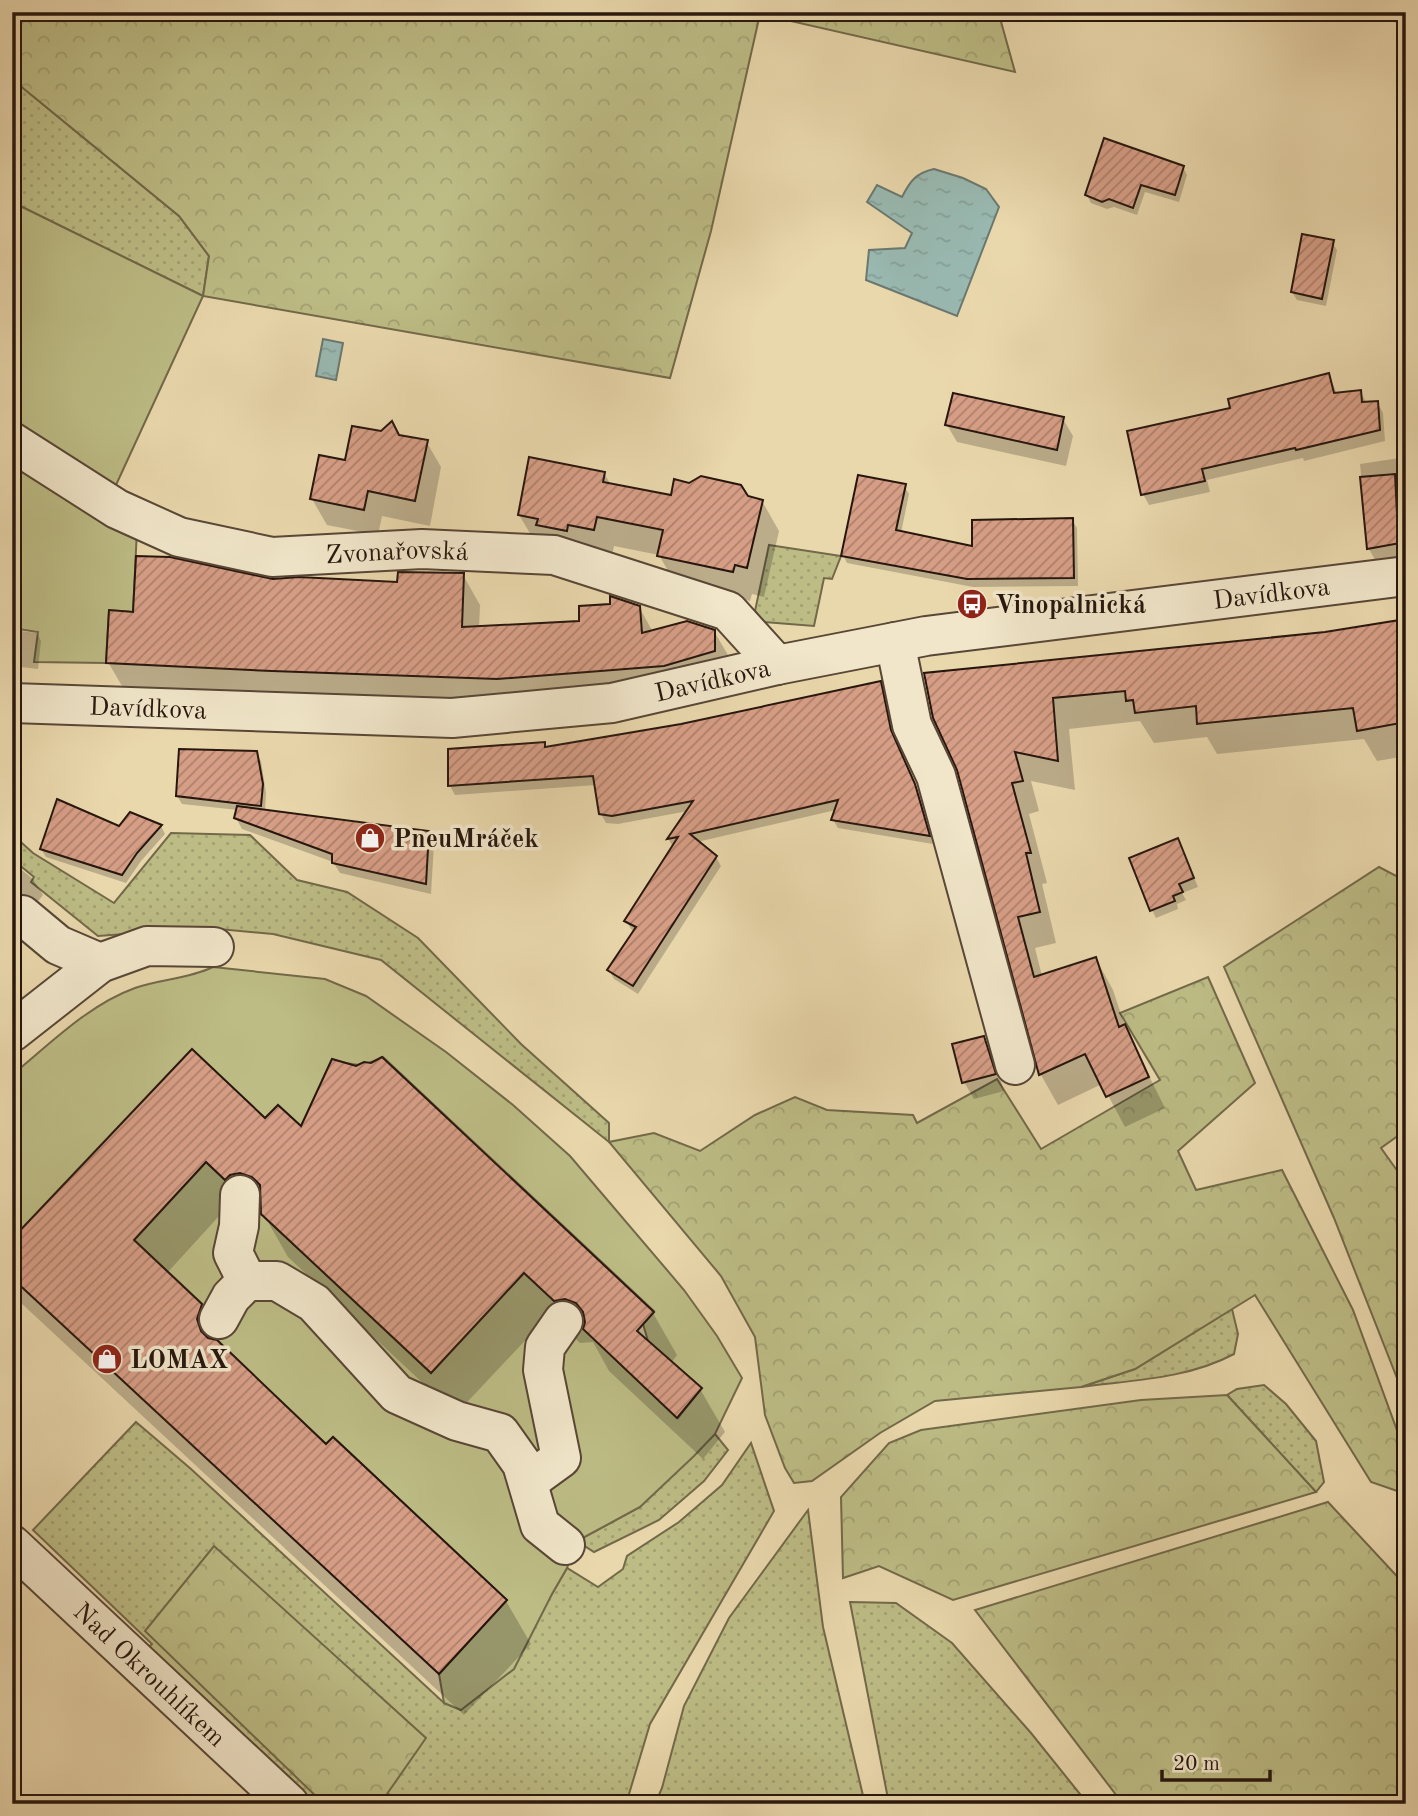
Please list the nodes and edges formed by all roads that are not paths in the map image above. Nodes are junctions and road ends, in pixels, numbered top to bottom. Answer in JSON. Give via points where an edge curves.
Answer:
{"nodes":[{"id":1,"x":12,"y":442,"type":"edge"},
{"id":2,"x":1406,"y":576,"type":"edge"},
{"id":3,"x":895,"y":642,"type":"junction"},
{"id":4,"x":777,"y":665,"type":"junction"},
{"id":5,"x":12,"y":703,"type":"edge"},
{"id":6,"x":22,"y":915,"type":"dead end"},
{"id":7,"x":214,"y":947,"type":"dead end"},
{"id":8,"x":100,"y":963,"type":"junction"},
{"id":9,"x":12,"y":1032,"type":"edge"},
{"id":10,"x":1015,"y":1065,"type":"dead end"},
{"id":11,"x":240,"y":1195,"type":"dead end"},
{"id":12,"x":247,"y":1281,"type":"junction"},
{"id":13,"x":219,"y":1319,"type":"dead end"},
{"id":14,"x":564,"y":1321,"type":"dead end"},
{"id":15,"x":527,"y":1482,"type":"junction"},
{"id":16,"x":12,"y":1545,"type":"edge"},
{"id":17,"x":565,"y":1545,"type":"dead end"},
{"id":18,"x":289,"y":1804,"type":"edge"}],
"edges":[{"from":1,"to":4,"type":"street","name":"Zvonařovská","via":[[117,509],[179,537],[272,557],[422,550],[554,555],[728,611]]},
{"from":2,"to":3,"type":"street","name":"Davídkova"},
{"from":3,"to":4,"type":"street","name":"Davídkova"},
{"from":3,"to":10,"type":"street","via":[[912,725],[936,776]]},
{"from":4,"to":5,"type":"street","name":"Davídkova","via":[[612,703],[452,718]]},
{"from":6,"to":8,"type":"street","via":[[58,945]]},
{"from":7,"to":8,"type":"street","via":[[147,946]]},
{"from":8,"to":9,"type":"street"},
{"from":11,"to":12,"type":"street","via":[[233,1253]]},
{"from":12,"to":13,"type":"street"},
{"from":12,"to":15,"type":"street","via":[[277,1281],[314,1303],[397,1394],[457,1421],[500,1433],[522,1464]]},
{"from":14,"to":15,"type":"street","via":[[545,1347],[543,1370],[561,1458]]},
{"from":15,"to":17,"type":"street","via":[[540,1525]]},
{"from":16,"to":18,"type":"street","name":"Nad Okrouhlíkem"}]}
